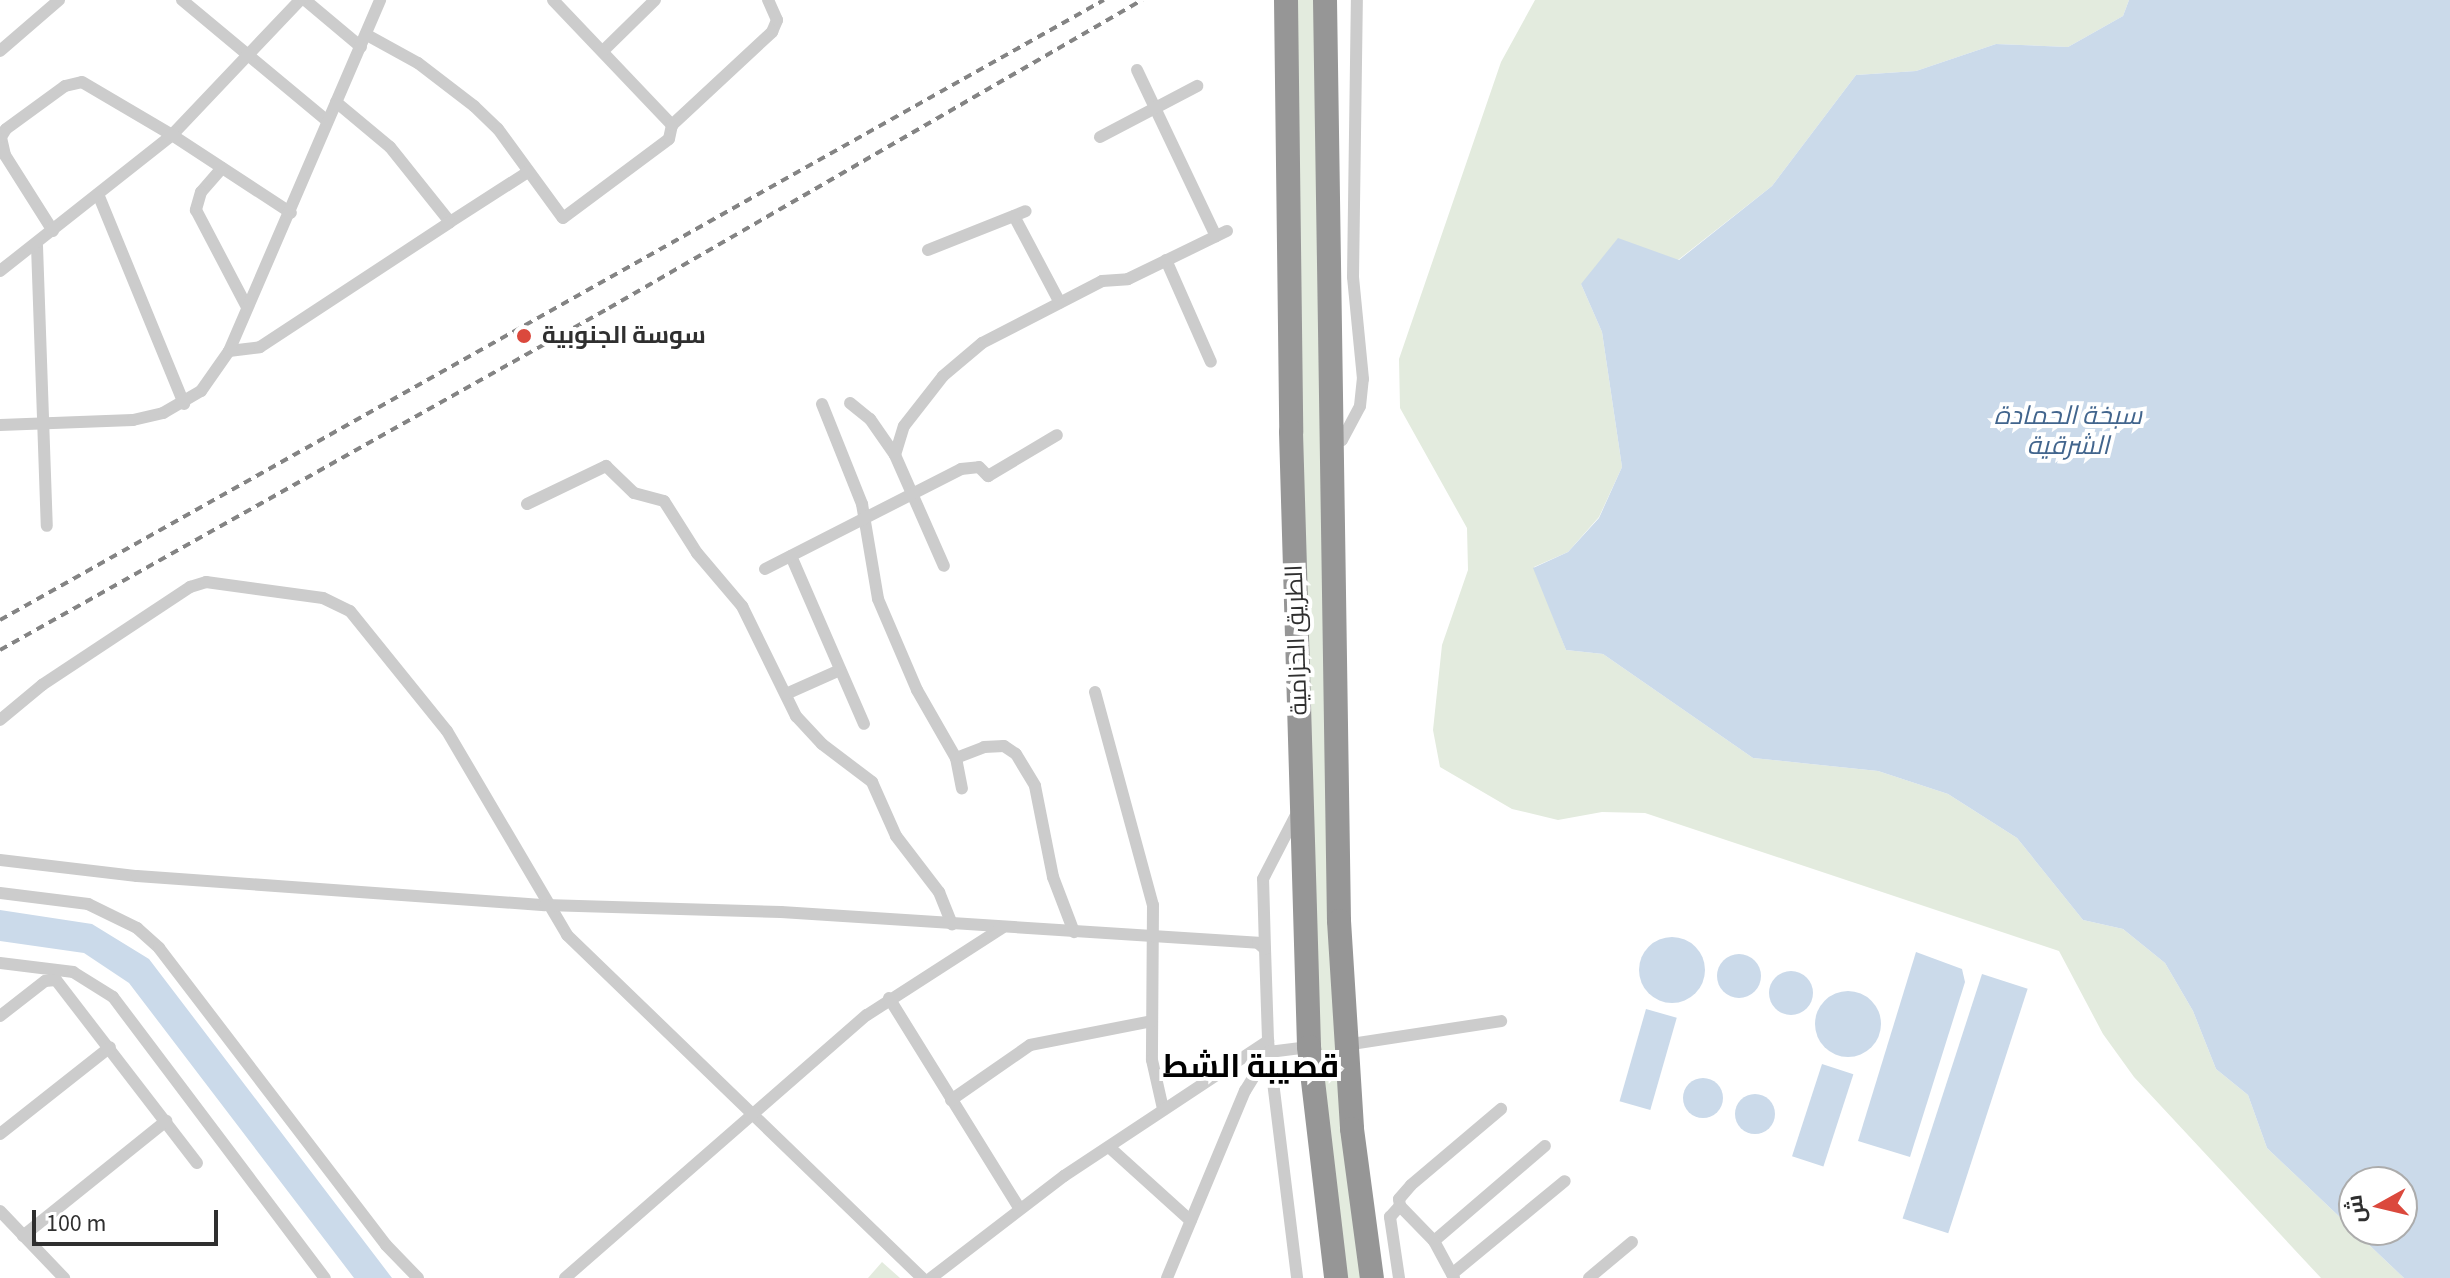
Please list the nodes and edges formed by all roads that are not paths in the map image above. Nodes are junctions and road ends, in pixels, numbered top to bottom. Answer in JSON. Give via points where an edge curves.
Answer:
{"nodes":[{"id":1,"x":59,"y":0,"type":"edge"},
{"id":2,"x":182,"y":0,"type":"edge"},
{"id":3,"x":303,"y":0,"type":"edge"},
{"id":4,"x":380,"y":0,"type":"edge"},
{"id":5,"x":553,"y":0,"type":"edge"},
{"id":6,"x":655,"y":0,"type":"edge"},
{"id":7,"x":768,"y":0,"type":"edge"},
{"id":8,"x":1286,"y":0,"type":"edge"},
{"id":9,"x":1325,"y":0,"type":"edge"},
{"id":10,"x":1357,"y":0,"type":"edge"},
{"id":11,"x":367,"y":35,"type":"junction"},
{"id":12,"x":2,"y":45,"type":"edge"},
{"id":13,"x":361,"y":47,"type":"junction"},
{"id":14,"x":605,"y":49,"type":"junction"},
{"id":15,"x":249,"y":60,"type":"junction"},
{"id":16,"x":1137,"y":70,"type":"dead end"},
{"id":17,"x":1197,"y":86,"type":"dead end"},
{"id":18,"x":336,"y":102,"type":"junction"},
{"id":19,"x":1155,"y":109,"type":"junction"},
{"id":20,"x":327,"y":121,"type":"junction"},
{"id":21,"x":672,"y":125,"type":"junction"},
{"id":22,"x":172,"y":135,"type":"junction"},
{"id":23,"x":1100,"y":137,"type":"dead end"},
{"id":24,"x":222,"y":168,"type":"junction"},
{"id":25,"x":528,"y":172,"type":"junction"},
{"id":26,"x":98,"y":194,"type":"junction"},
{"id":27,"x":291,"y":213,"type":"junction"},
{"id":28,"x":450,"y":222,"type":"junction"},
{"id":29,"x":53,"y":231,"type":"junction"},
{"id":30,"x":37,"y":246,"type":"junction"},
{"id":31,"x":928,"y":250,"type":"dead end"},
{"id":32,"x":1166,"y":260,"type":"junction"},
{"id":33,"x":0,"y":271,"type":"edge"},
{"id":34,"x":1060,"y":303,"type":"junction"},
{"id":35,"x":247,"y":307,"type":"junction"},
{"id":36,"x":229,"y":351,"type":"junction"},
{"id":37,"x":1211,"y":362,"type":"dead end"},
{"id":38,"x":850,"y":403,"type":"dead end"},
{"id":39,"x":184,"y":404,"type":"junction"},
{"id":40,"x":822,"y":404,"type":"dead end"},
{"id":41,"x":0,"y":425,"type":"edge"},
{"id":42,"x":42,"y":426,"type":"junction"},
{"id":43,"x":1057,"y":435,"type":"dead end"},
{"id":44,"x":1332,"y":442,"type":"junction"},
{"id":45,"x":895,"y":455,"type":"junction"},
{"id":46,"x":914,"y":495,"type":"junction"},
{"id":47,"x":527,"y":504,"type":"dead end"},
{"id":48,"x":864,"y":522,"type":"junction"},
{"id":49,"x":47,"y":526,"type":"dead end"},
{"id":50,"x":791,"y":556,"type":"junction"},
{"id":51,"x":944,"y":566,"type":"dead end"},
{"id":52,"x":765,"y":569,"type":"dead end"},
{"id":53,"x":840,"y":670,"type":"junction"},
{"id":54,"x":1095,"y":692,"type":"dead end"},
{"id":55,"x":786,"y":694,"type":"junction"},
{"id":56,"x":0,"y":720,"type":"edge"},
{"id":57,"x":864,"y":724,"type":"dead end"},
{"id":58,"x":956,"y":758,"type":"junction"},
{"id":59,"x":962,"y":788,"type":"dead end"},
{"id":60,"x":1302,"y":805,"type":"junction"},
{"id":61,"x":0,"y":860,"type":"edge"},
{"id":62,"x":0,"y":893,"type":"edge"},
{"id":63,"x":545,"y":905,"type":"junction"},
{"id":64,"x":952,"y":924,"type":"junction"},
{"id":65,"x":1002,"y":928,"type":"junction"},
{"id":66,"x":1074,"y":932,"type":"junction"},
{"id":67,"x":1153,"y":936,"type":"junction"},
{"id":68,"x":1265,"y":949,"type":"junction"},
{"id":69,"x":0,"y":963,"type":"edge"},
{"id":70,"x":889,"y":998,"type":"junction"},
{"id":71,"x":0,"y":1016,"type":"edge"},
{"id":72,"x":1152,"y":1021,"type":"junction"},
{"id":73,"x":1501,"y":1021,"type":"dead end"},
{"id":74,"x":1345,"y":1045,"type":"junction"},
{"id":75,"x":1269,"y":1046,"type":"junction"},
{"id":76,"x":110,"y":1047,"type":"junction"},
{"id":77,"x":1309,"y":1047,"type":"junction"},
{"id":78,"x":951,"y":1100,"type":"junction"},
{"id":79,"x":1163,"y":1109,"type":"junction"},
{"id":80,"x":1501,"y":1109,"type":"dead end"},
{"id":81,"x":752,"y":1113,"type":"junction"},
{"id":82,"x":166,"y":1121,"type":"junction"},
{"id":83,"x":0,"y":1134,"type":"edge"},
{"id":84,"x":1545,"y":1146,"type":"dead end"},
{"id":85,"x":1109,"y":1147,"type":"junction"},
{"id":86,"x":197,"y":1163,"type":"dead end"},
{"id":87,"x":1565,"y":1181,"type":"dead end"},
{"id":88,"x":1400,"y":1206,"type":"junction"},
{"id":89,"x":1020,"y":1209,"type":"junction"},
{"id":90,"x":0,"y":1211,"type":"edge"},
{"id":91,"x":1191,"y":1221,"type":"junction"},
{"id":92,"x":23,"y":1236,"type":"junction"},
{"id":93,"x":1434,"y":1241,"type":"junction"},
{"id":94,"x":1632,"y":1242,"type":"dead end"},
{"id":95,"x":1453,"y":1276,"type":"edge"},
{"id":96,"x":64,"y":1278,"type":"edge"},
{"id":97,"x":325,"y":1278,"type":"edge"},
{"id":98,"x":418,"y":1278,"type":"edge"},
{"id":99,"x":565,"y":1278,"type":"edge"},
{"id":100,"x":922,"y":1278,"type":"edge"},
{"id":101,"x":931,"y":1278,"type":"edge"},
{"id":102,"x":1167,"y":1278,"type":"edge"},
{"id":103,"x":1297,"y":1278,"type":"edge"},
{"id":104,"x":1336,"y":1278,"type":"edge"},
{"id":105,"x":1372,"y":1278,"type":"edge"},
{"id":106,"x":1399,"y":1278,"type":"edge"},
{"id":107,"x":1589,"y":1278,"type":"edge"}],
"edges":[{"from":1,"to":12,"type":"street"},
{"from":2,"to":15,"type":"street"},
{"from":3,"to":13,"type":"street"},
{"from":3,"to":15,"type":"street"},
{"from":4,"to":11,"type":"street"},
{"from":5,"to":14,"type":"street"},
{"from":6,"to":14,"type":"street"},
{"from":7,"to":21,"type":"street","via":[[776,14],[772,32]]},
{"from":8,"to":60,"type":"highway","name":"الطريق الحزامية"},
{"from":9,"to":44,"type":"highway","name":"الطريق الحزامية"},
{"from":10,"to":44,"type":"street","via":[[1353,277],[1363,379],[1351,426],[1342,440]]},
{"from":11,"to":13,"type":"street"},
{"from":11,"to":25,"type":"street","via":[[418,63],[474,106]]},
{"from":13,"to":18,"type":"street"},
{"from":14,"to":21,"type":"street"},
{"from":15,"to":20,"type":"street"},
{"from":15,"to":22,"type":"street"},
{"from":16,"to":19,"type":"street"},
{"from":17,"to":19,"type":"street"},
{"from":18,"to":20,"type":"street"},
{"from":18,"to":28,"type":"street","via":[[390,147]]},
{"from":19,"to":23,"type":"street"},
{"from":19,"to":32,"type":"street","via":[[1222,234]]},
{"from":20,"to":27,"type":"street"},
{"from":21,"to":25,"type":"street","via":[[669,139],[566,218],[557,216]]},
{"from":22,"to":24,"type":"street"},
{"from":22,"to":26,"type":"street"},
{"from":22,"to":29,"type":"street","via":[[82,82],[65,86],[6,129],[1,137],[5,155]]},
{"from":24,"to":27,"type":"street"},
{"from":24,"to":35,"type":"street","via":[[201,192],[196,210]]},
{"from":25,"to":28,"type":"street"},
{"from":26,"to":29,"type":"street"},
{"from":26,"to":39,"type":"street"},
{"from":27,"to":35,"type":"street"},
{"from":28,"to":36,"type":"street","via":[[260,347]]},
{"from":29,"to":30,"type":"street"},
{"from":30,"to":33,"type":"street"},
{"from":30,"to":42,"type":"street"},
{"from":31,"to":34,"type":"street","via":[[1020,213]]},
{"from":32,"to":34,"type":"street","via":[[1128,279],[1102,281]]},
{"from":32,"to":37,"type":"street"},
{"from":34,"to":45,"type":"street","via":[[982,343],[943,376],[904,426]]},
{"from":35,"to":36,"type":"street"},
{"from":36,"to":39,"type":"street","via":[[201,391]]},
{"from":38,"to":45,"type":"street","via":[[870,419]]},
{"from":39,"to":42,"type":"street","via":[[133,420]]},
{"from":40,"to":48,"type":"street","via":[[847,459]]},
{"from":41,"to":42,"type":"street"},
{"from":42,"to":49,"type":"street"},
{"from":43,"to":46,"type":"street","via":[[988,476],[972,466]]},
{"from":44,"to":74,"type":"highway","name":"الطريق الحزامية"},
{"from":45,"to":46,"type":"street"},
{"from":46,"to":48,"type":"street"},
{"from":46,"to":51,"type":"street"},
{"from":47,"to":55,"type":"street","via":[[606,466],[634,493],[664,501],[697,553],[742,606]]},
{"from":48,"to":50,"type":"street"},
{"from":48,"to":58,"type":"street","via":[[878,599],[917,690]]},
{"from":50,"to":52,"type":"street"},
{"from":50,"to":53,"type":"street"},
{"from":53,"to":55,"type":"street"},
{"from":53,"to":57,"type":"street"},
{"from":54,"to":67,"type":"street","via":[[1153,905]]},
{"from":55,"to":64,"type":"street","via":[[796,716],[822,744],[872,782],[896,836],[939,892]]},
{"from":56,"to":63,"type":"street","via":[[42,685],[190,587],[206,582],[323,598],[350,611],[430,707],[489,799]]},
{"from":58,"to":59,"type":"street"},
{"from":58,"to":66,"type":"street","via":[[984,747],[1004,746],[1016,754],[1035,786],[1053,877]]},
{"from":60,"to":68,"type":"street","via":[[1263,879]]},
{"from":60,"to":77,"type":"highway","name":"الطريق الحزامية"},
{"from":61,"to":63,"type":"street","via":[[137,876]]},
{"from":62,"to":98,"type":"street","via":[[88,904],[137,928],[159,948],[386,1245]]},
{"from":63,"to":64,"type":"street","via":[[781,912]]},
{"from":63,"to":81,"type":"street","via":[[614,983]]},
{"from":64,"to":65,"type":"street"},
{"from":65,"to":66,"type":"street"},
{"from":65,"to":70,"type":"street"},
{"from":66,"to":67,"type":"street"},
{"from":67,"to":68,"type":"street","via":[[1258,943]]},
{"from":67,"to":72,"type":"street"},
{"from":68,"to":75,"type":"street"},
{"from":69,"to":97,"type":"street","via":[[73,972],[113,997]]},
{"from":70,"to":78,"type":"street"},
{"from":70,"to":81,"type":"street"},
{"from":71,"to":76,"type":"street","via":[[53,979]]},
{"from":72,"to":78,"type":"street","via":[[1030,1045]]},
{"from":72,"to":79,"type":"street","via":[[1152,1060]]},
{"from":73,"to":74,"type":"street"},
{"from":74,"to":105,"type":"highway","name":"الطريق الحزامية"},
{"from":75,"to":77,"type":"street"},
{"from":75,"to":79,"type":"street"},
{"from":75,"to":91,"type":"street"},
{"from":75,"to":103,"type":"street"},
{"from":76,"to":82,"type":"street"},
{"from":76,"to":83,"type":"street"},
{"from":77,"to":104,"type":"highway","name":"الطريق الحزامية"},
{"from":78,"to":89,"type":"street"},
{"from":79,"to":85,"type":"street"},
{"from":80,"to":88,"type":"street","via":[[1411,1185],[1399,1199]]},
{"from":81,"to":99,"type":"street"},
{"from":81,"to":100,"type":"street"},
{"from":82,"to":86,"type":"street"},
{"from":82,"to":92,"type":"street"},
{"from":84,"to":93,"type":"street"},
{"from":85,"to":89,"type":"street"},
{"from":85,"to":91,"type":"street"},
{"from":87,"to":95,"type":"street"},
{"from":88,"to":93,"type":"street"},
{"from":88,"to":106,"type":"street","via":[[1390,1217]]},
{"from":89,"to":101,"type":"street"},
{"from":90,"to":92,"type":"street"},
{"from":91,"to":102,"type":"street"},
{"from":92,"to":96,"type":"street"},
{"from":93,"to":95,"type":"street"},
{"from":94,"to":107,"type":"street"}]}
